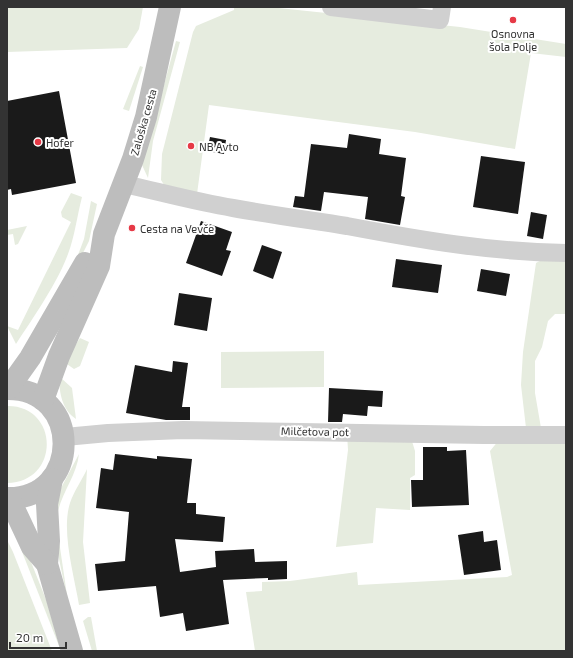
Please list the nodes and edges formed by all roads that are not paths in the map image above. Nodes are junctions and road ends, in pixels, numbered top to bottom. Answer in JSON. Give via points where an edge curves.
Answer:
{"nodes":[{"id":1,"x":170,"y":7,"type":"edge"},
{"id":2,"x":331,"y":7,"type":"edge"},
{"id":3,"x":442,"y":7,"type":"edge"},
{"id":4,"x":124,"y":184,"type":"junction"},
{"id":5,"x":104,"y":234,"type":"junction"},
{"id":6,"x":566,"y":252,"type":"edge"},
{"id":7,"x":8,"y":389,"type":"edge"},
{"id":8,"x":43,"y":400,"type":"junction"},
{"id":9,"x":566,"y":435,"type":"edge"},
{"id":10,"x":65,"y":437,"type":"junction"},
{"id":11,"x":52,"y":479,"type":"junction"},
{"id":12,"x":8,"y":498,"type":"edge"},
{"id":13,"x":46,"y":564,"type":"junction"},
{"id":14,"x":72,"y":651,"type":"edge"}],
"edges":[{"from":1,"to":4,"type":"main road","name":"Zaloška cesta","via":[[146,117]]},
{"from":2,"to":3,"type":"street","via":[[440,20]]},
{"from":4,"to":5,"type":"main road","name":"Zaloška cesta"},
{"from":4,"to":6,"type":"street","via":[[233,208],[397,237],[523,252]]},
{"from":5,"to":7,"type":"main road","name":"Zaloška cesta","via":[[30,358]]},
{"from":5,"to":8,"type":"main road","name":"Zaloška cesta","via":[[99,266],[59,356]]},
{"from":7,"to":8,"type":"main road","via":[[21,390]]},
{"from":8,"to":10,"type":"main road","via":[[54,411]]},
{"from":9,"to":10,"type":"street","name":"Milčetova pot","via":[[183,430]]},
{"from":10,"to":11,"type":"main road","via":[[64,454]]},
{"from":11,"to":12,"type":"main road","via":[[33,494]]},
{"from":11,"to":13,"type":"main road","via":[[47,504],[49,541]]},
{"from":12,"to":13,"type":"main road","via":[[32,547]]},
{"from":13,"to":14,"type":"main road"}]}
